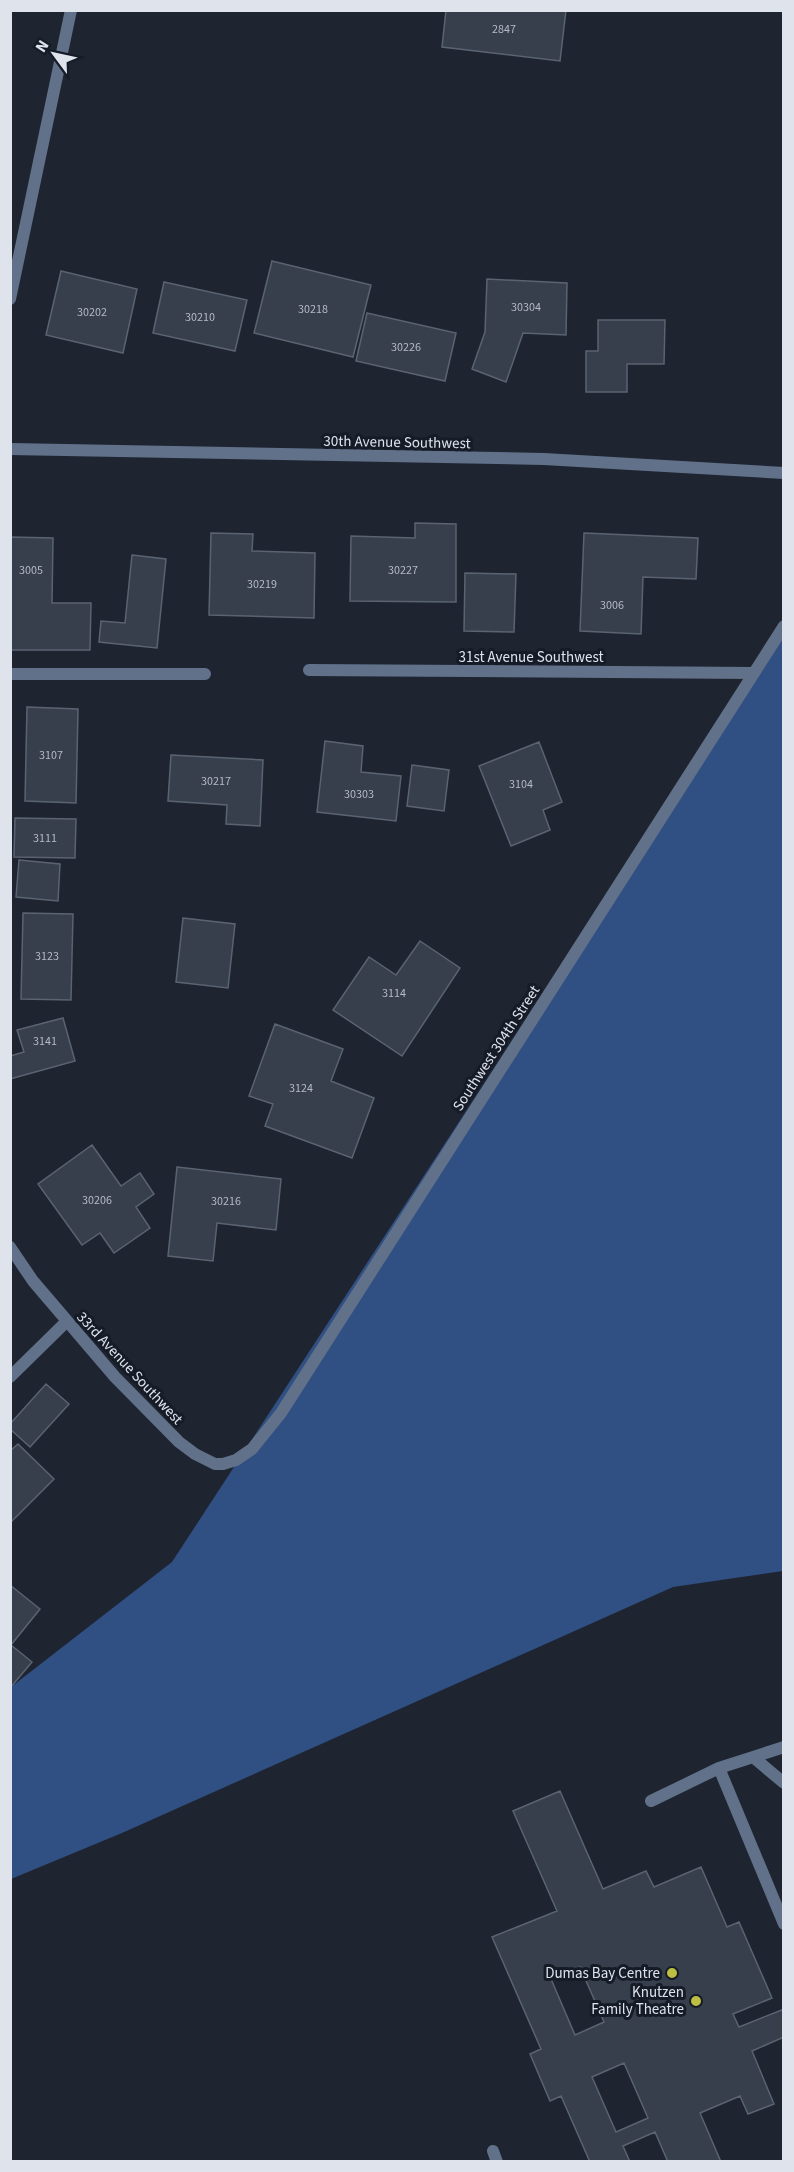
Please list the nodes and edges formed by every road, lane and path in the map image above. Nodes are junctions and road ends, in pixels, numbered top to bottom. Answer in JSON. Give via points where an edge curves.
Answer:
{"nodes":[{"id":1,"x":72,"y":10,"type":"edge"},
{"id":2,"x":10,"y":299,"type":"edge"},
{"id":3,"x":10,"y":449,"type":"edge"},
{"id":4,"x":783,"y":472,"type":"edge"},
{"id":5,"x":783,"y":626,"type":"edge"},
{"id":6,"x":309,"y":670,"type":"dead end"},
{"id":7,"x":10,"y":674,"type":"edge"},
{"id":8,"x":205,"y":674,"type":"dead end"},
{"id":9,"x":753,"y":674,"type":"junction"},
{"id":10,"x":10,"y":1248,"type":"edge"},
{"id":11,"x":66,"y":1322,"type":"junction"},
{"id":12,"x":10,"y":1377,"type":"edge"},
{"id":13,"x":215,"y":1464,"type":"joint"},
{"id":14,"x":783,"y":1747,"type":"edge"},
{"id":15,"x":753,"y":1757,"type":"junction"},
{"id":16,"x":719,"y":1768,"type":"junction"},
{"id":17,"x":783,"y":1783,"type":"edge"},
{"id":18,"x":651,"y":1802,"type":"dead end"},
{"id":19,"x":783,"y":1924,"type":"edge"}],
"edges":[{"from":1,"to":2,"type":"street"},
{"from":3,"to":4,"type":"street","name":"30th Avenue Southwest","via":[[544,459]]},
{"from":5,"to":9,"type":"street","name":"Southwest 304th Street"},
{"from":6,"to":9,"type":"street","name":"31st Avenue Southwest"},
{"from":7,"to":8,"type":"street"},
{"from":9,"to":13,"type":"street","name":"Southwest 304th Street","via":[[281,1413],[244,1456]]},
{"from":10,"to":11,"type":"street","name":"33rd Avenue Southwest"},
{"from":11,"to":12,"type":"street"},
{"from":11,"to":13,"type":"street","name":"33rd Avenue Southwest","via":[[179,1442]]},
{"from":14,"to":15,"type":"street"},
{"from":15,"to":16,"type":"street"},
{"from":15,"to":17,"type":"street"},
{"from":16,"to":18,"type":"street"},
{"from":16,"to":19,"type":"street"}]}
